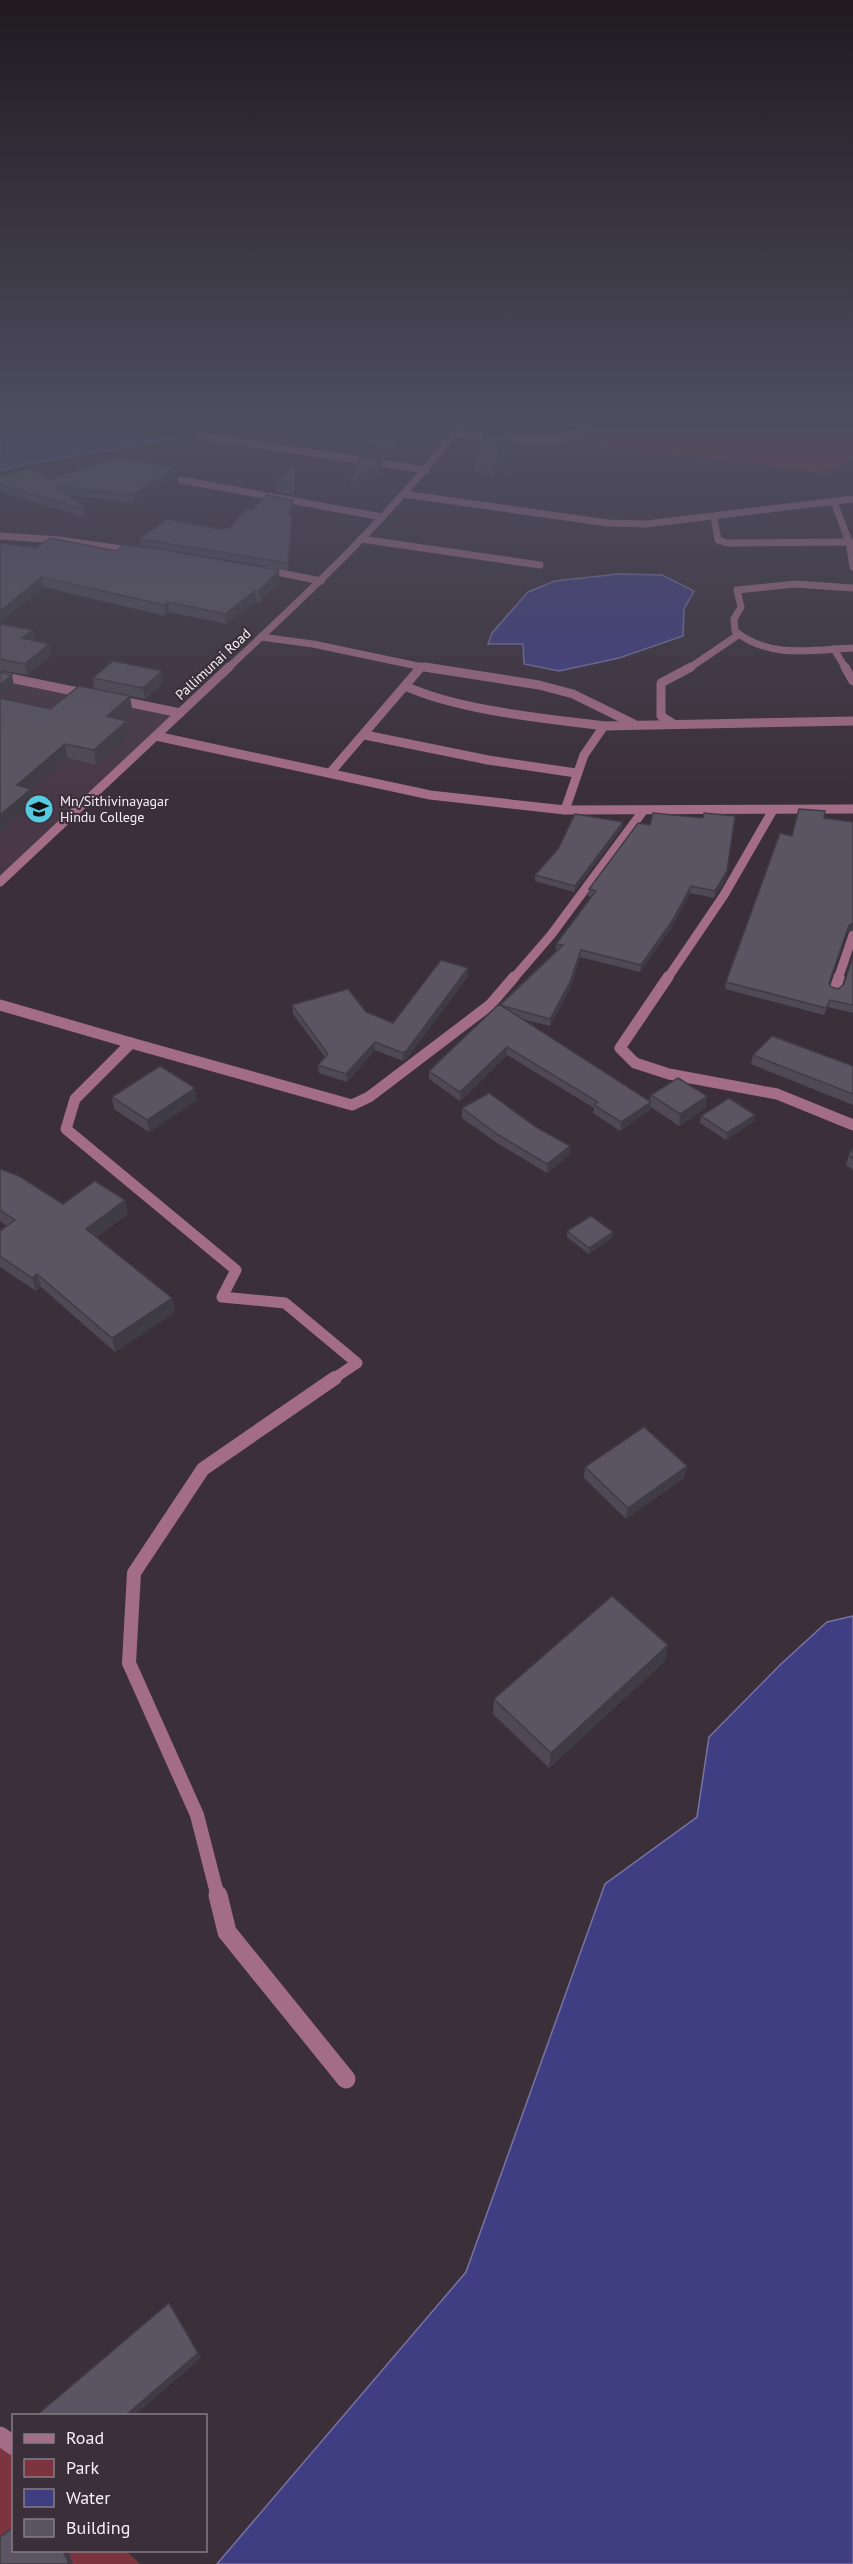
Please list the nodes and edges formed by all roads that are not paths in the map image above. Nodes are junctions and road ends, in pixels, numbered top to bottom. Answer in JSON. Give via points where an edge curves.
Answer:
{"nodes":[{"id":1,"x":112,"y":548,"type":"edge"},
{"id":2,"x":353,"y":548,"type":"edge"},
{"id":3,"x":421,"y":548,"type":"edge"},
{"id":4,"x":851,"y":548,"type":"edge"},
{"id":5,"x":142,"y":552,"type":"edge"},
{"id":6,"x":540,"y":565,"type":"dead end"},
{"id":7,"x":853,"y":567,"type":"edge"},
{"id":8,"x":260,"y":569,"type":"edge"},
{"id":9,"x":321,"y":581,"type":"junction"},
{"id":10,"x":853,"y":588,"type":"edge"},
{"id":11,"x":736,"y":633,"type":"junction"},
{"id":12,"x":261,"y":637,"type":"junction"},
{"id":13,"x":853,"y":648,"type":"edge"},
{"id":14,"x":834,"y":649,"type":"junction"},
{"id":15,"x":421,"y":667,"type":"junction"},
{"id":16,"x":0,"y":676,"type":"edge"},
{"id":17,"x":853,"y":681,"type":"edge"},
{"id":18,"x":405,"y":686,"type":"junction"},
{"id":19,"x":101,"y":697,"type":"edge"},
{"id":20,"x":113,"y":699,"type":"edge"},
{"id":21,"x":180,"y":713,"type":"junction"},
{"id":22,"x":853,"y":721,"type":"edge"},
{"id":23,"x":672,"y":723,"type":"junction"},
{"id":24,"x":634,"y":724,"type":"junction"},
{"id":25,"x":604,"y":726,"type":"junction"},
{"id":26,"x":365,"y":735,"type":"junction"},
{"id":27,"x":156,"y":736,"type":"junction"},
{"id":28,"x":330,"y":773,"type":"junction"},
{"id":29,"x":576,"y":773,"type":"junction"},
{"id":30,"x":853,"y":809,"type":"edge"},
{"id":31,"x":565,"y":810,"type":"junction"},
{"id":32,"x":773,"y":810,"type":"junction"},
{"id":33,"x":643,"y":811,"type":"junction"},
{"id":34,"x":0,"y":882,"type":"edge"},
{"id":35,"x":853,"y":935,"type":"edge"},
{"id":36,"x":850,"y":950,"type":"edge"},
{"id":37,"x":834,"y":989,"type":"edge"},
{"id":38,"x":0,"y":1005,"type":"edge"},
{"id":39,"x":131,"y":1043,"type":"junction"},
{"id":40,"x":853,"y":1125,"type":"edge"},
{"id":41,"x":346,"y":2079,"type":"dead end"}],
"edges":[{"from":1,"to":5,"type":"street"},
{"from":2,"to":9,"type":"street","name":"Pallimunai Road"},
{"from":3,"to":6,"type":"street"},
{"from":4,"to":7,"type":"street"},
{"from":8,"to":9,"type":"street"},
{"from":9,"to":12,"type":"street","name":"Pallimunai Road"},
{"from":10,"to":11,"type":"street","via":[[795,584],[738,594],[741,607],[734,619]]},
{"from":11,"to":14,"type":"street","via":[[773,651]]},
{"from":11,"to":23,"type":"street","via":[[700,663],[661,683],[661,716]]},
{"from":12,"to":15,"type":"street"},
{"from":12,"to":21,"type":"street","name":"Pallimunai Road"},
{"from":13,"to":14,"type":"street"},
{"from":14,"to":17,"type":"street"},
{"from":15,"to":18,"type":"street"},
{"from":15,"to":24,"type":"street","via":[[573,694]]},
{"from":16,"to":19,"type":"street"},
{"from":18,"to":25,"type":"street","via":[[523,716]]},
{"from":18,"to":26,"type":"street"},
{"from":20,"to":21,"type":"street"},
{"from":21,"to":27,"type":"street","name":"Pallimunai Road"},
{"from":22,"to":23,"type":"street"},
{"from":23,"to":24,"type":"street"},
{"from":24,"to":25,"type":"street"},
{"from":25,"to":29,"type":"street","via":[[590,740]]},
{"from":26,"to":28,"type":"street"},
{"from":26,"to":29,"type":"street"},
{"from":27,"to":28,"type":"street"},
{"from":27,"to":34,"type":"street","name":"Pallimunai Road"},
{"from":28,"to":31,"type":"street","via":[[430,795]]},
{"from":29,"to":31,"type":"street"},
{"from":30,"to":32,"type":"street"},
{"from":31,"to":33,"type":"street"},
{"from":32,"to":33,"type":"street"},
{"from":32,"to":40,"type":"street","via":[[724,895],[620,1048],[635,1063],[669,1074],[777,1094]]},
{"from":33,"to":39,"type":"street","via":[[551,935],[490,1005],[369,1097],[352,1105]]},
{"from":35,"to":36,"type":"street"},
{"from":36,"to":37,"type":"street"},
{"from":38,"to":39,"type":"street"},
{"from":39,"to":41,"type":"street","via":[[75,1099],[66,1129],[236,1270],[222,1297],[285,1303],[357,1363],[203,1469],[134,1573],[129,1663],[197,1815],[227,1932]]}]}
